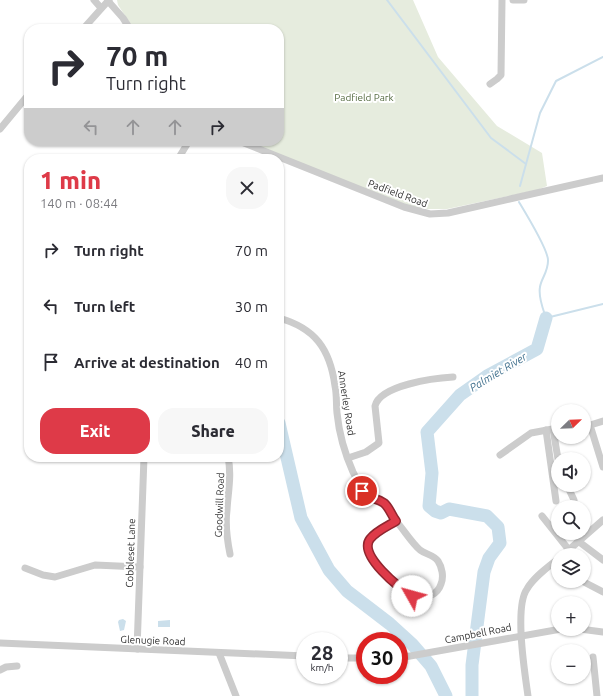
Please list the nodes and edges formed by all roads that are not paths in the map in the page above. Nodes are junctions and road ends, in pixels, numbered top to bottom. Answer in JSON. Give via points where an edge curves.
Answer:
{"nodes":[{"id":1,"x":94,"y":0,"type":"edge"},
{"id":2,"x":502,"y":0,"type":"edge"},
{"id":3,"x":513,"y":0,"type":"edge"},
{"id":4,"x":524,"y":0,"type":"edge"},
{"id":5,"x":108,"y":1,"type":"edge"},
{"id":6,"x":101,"y":8,"type":"junction"},
{"id":7,"x":87,"y":24,"type":"edge"},
{"id":8,"x":127,"y":24,"type":"edge"},
{"id":9,"x":490,"y":84,"type":"dead end"},
{"id":10,"x":24,"y":100,"type":"edge"},
{"id":11,"x":0,"y":129,"type":"edge"},
{"id":12,"x":252,"y":146,"type":"edge"},
{"id":13,"x":272,"y":154,"type":"edge"},
{"id":14,"x":284,"y":159,"type":"edge"},
{"id":15,"x":603,"y":178,"type":"edge"},
{"id":16,"x":284,"y":320,"type":"edge"},
{"id":17,"x":453,"y":377,"type":"dead end"},
{"id":18,"x":603,"y":421,"type":"edge"},
{"id":19,"x":591,"y":425,"type":"edge"},
{"id":20,"x":551,"y":429,"type":"edge"},
{"id":21,"x":591,"y":436,"type":"edge"},
{"id":22,"x":553,"y":444,"type":"edge"},
{"id":23,"x":500,"y":455,"type":"dead end"},
{"id":24,"x":348,"y":458,"type":"junction"},
{"id":25,"x":144,"y":462,"type":"edge"},
{"id":26,"x":229,"y":462,"type":"edge"},
{"id":27,"x":603,"y":467,"type":"edge"},
{"id":28,"x":570,"y":492,"type":"edge"},
{"id":29,"x":556,"y":500,"type":"edge"},
{"id":30,"x":574,"y":500,"type":"dead end"},
{"id":31,"x":542,"y":516,"type":"dead end"},
{"id":32,"x":396,"y":521,"type":"junction"},
{"id":33,"x":602,"y":524,"type":"edge"},
{"id":34,"x":591,"y":528,"type":"edge"},
{"id":35,"x":578,"y":541,"type":"joint"},
{"id":36,"x":567,"y":548,"type":"edge"},
{"id":37,"x":571,"y":548,"type":"edge"},
{"id":38,"x":230,"y":554,"type":"dead end"},
{"id":39,"x":603,"y":560,"type":"edge"},
{"id":40,"x":551,"y":566,"type":"edge"},
{"id":41,"x":140,"y":567,"type":"junction"},
{"id":42,"x":25,"y":568,"type":"dead end"},
{"id":43,"x":591,"y":586,"type":"edge"},
{"id":44,"x":603,"y":592,"type":"edge"},
{"id":45,"x":551,"y":630,"type":"edge"},
{"id":46,"x":591,"y":630,"type":"edge"},
{"id":47,"x":603,"y":632,"type":"edge"},
{"id":48,"x":521,"y":635,"type":"junction"},
{"id":49,"x":0,"y":643,"type":"edge"},
{"id":50,"x":136,"y":649,"type":"junction"},
{"id":51,"x":219,"y":653,"type":"junction"},
{"id":52,"x":296,"y":656,"type":"edge"},
{"id":53,"x":408,"y":657,"type":"edge"},
{"id":54,"x":593,"y":657,"type":"dead end"},
{"id":55,"x":17,"y":666,"type":"dead end"},
{"id":56,"x":0,"y":670,"type":"edge"},
{"id":57,"x":236,"y":696,"type":"edge"},
{"id":58,"x":528,"y":696,"type":"edge"},
{"id":59,"x":597,"y":696,"type":"edge"}],
"edges":[{"from":1,"to":6,"type":"street"},
{"from":2,"to":9,"type":"street","via":[[501,75]]},
{"from":3,"to":4,"type":"street"},
{"from":5,"to":6,"type":"street"},
{"from":5,"to":8,"type":"street"},
{"from":6,"to":7,"type":"street"},
{"from":10,"to":11,"type":"street"},
{"from":12,"to":13,"type":"street","name":"Padfield Road"},
{"from":14,"to":15,"type":"street","name":"Padfield Road","via":[[404,207],[430,214],[448,213]]},
{"from":16,"to":24,"type":"street","name":"Annerley Road","via":[[307,330],[317,338],[324,350],[332,370],[337,414]]},
{"from":17,"to":24,"type":"street","via":[[408,384],[376,401],[379,443],[366,452]]},
{"from":18,"to":19,"type":"street"},
{"from":20,"to":23,"type":"street","via":[[523,437]]},
{"from":21,"to":27,"type":"street"},
{"from":22,"to":29,"type":"street"},
{"from":24,"to":32,"type":"street","name":"Annerley Road","via":[[362,491],[368,497],[383,502]]},
{"from":25,"to":41,"type":"street","name":"Cobbleset Lane"},
{"from":26,"to":38,"type":"street","name":"Goodwill Road","via":[[226,529]]},
{"from":28,"to":30,"type":"street"},
{"from":31,"to":36,"type":"street"},
{"from":32,"to":32,"type":"street","via":[[418,549],[439,562],[442,581],[439,590],[431,596],[421,598],[408,594],[387,576],[371,555],[368,548],[370,539]]},
{"from":33,"to":34,"type":"street"},
{"from":35,"to":37,"type":"street"},
{"from":35,"to":39,"type":"street"},
{"from":40,"to":48,"type":"street","via":[[526,590],[522,604]]},
{"from":41,"to":42,"type":"street","via":[[95,565],[55,577]]},
{"from":41,"to":50,"type":"street","name":"Cobbleset Lane"},
{"from":43,"to":44,"type":"street"},
{"from":45,"to":48,"type":"street","name":"Campbell Road"},
{"from":46,"to":47,"type":"street"},
{"from":48,"to":53,"type":"street","name":"Campbell Road"},
{"from":48,"to":58,"type":"street"},
{"from":49,"to":50,"type":"street","name":"Glenugie Road"},
{"from":50,"to":51,"type":"street","name":"Glenugie Road"},
{"from":51,"to":52,"type":"street","name":"Glenugie Road"},
{"from":51,"to":57,"type":"street"},
{"from":54,"to":59,"type":"street"},
{"from":55,"to":56,"type":"street"}]}
